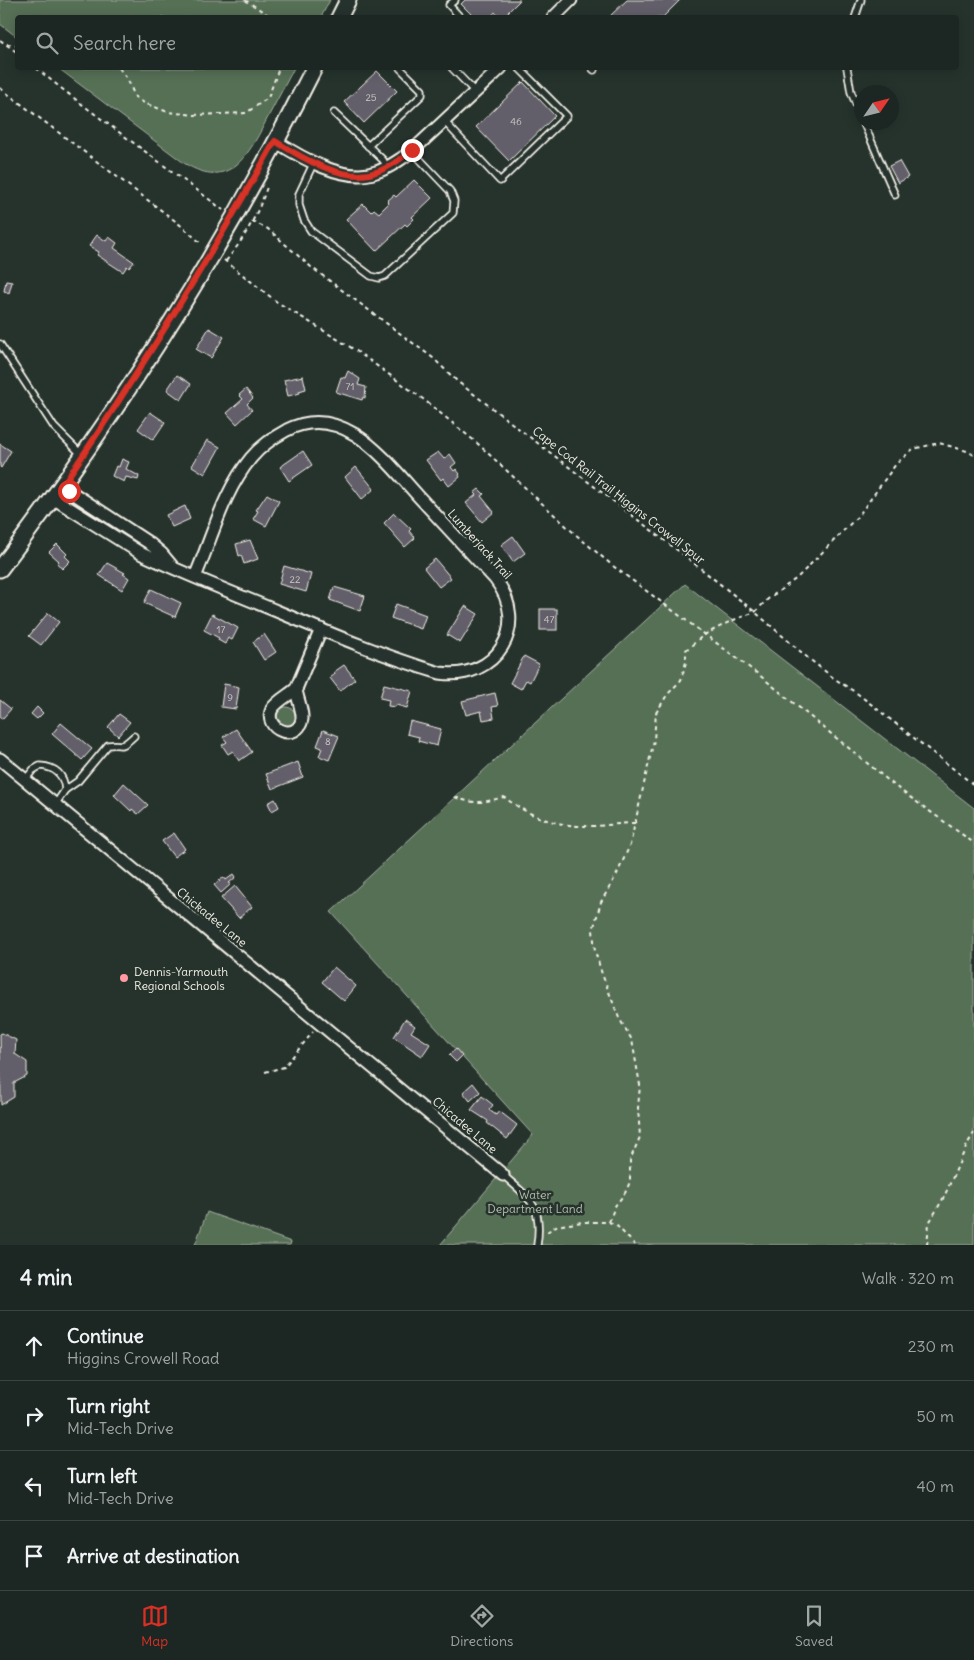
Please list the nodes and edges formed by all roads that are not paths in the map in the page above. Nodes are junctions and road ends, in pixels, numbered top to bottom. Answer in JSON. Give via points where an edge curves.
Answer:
{"nodes":[{"id":1,"x":348,"y":0,"type":"edge"},
{"id":2,"x":455,"y":0,"type":"edge"},
{"id":3,"x":861,"y":0,"type":"edge"},
{"id":4,"x":566,"y":2,"type":"edge"},
{"id":5,"x":340,"y":15,"type":"edge"},
{"id":6,"x":458,"y":15,"type":"edge"},
{"id":7,"x":555,"y":15,"type":"edge"},
{"id":8,"x":856,"y":15,"type":"edge"},
{"id":9,"x":313,"y":70,"type":"edge"},
{"id":10,"x":402,"y":70,"type":"edge"},
{"id":11,"x":454,"y":70,"type":"edge"},
{"id":12,"x":499,"y":70,"type":"edge"},
{"id":13,"x":521,"y":70,"type":"edge"},
{"id":14,"x":847,"y":70,"type":"edge"},
{"id":15,"x":475,"y":92,"type":"junction"},
{"id":16,"x":854,"y":100,"type":"edge"},
{"id":17,"x":334,"y":113,"type":"dead end"},
{"id":18,"x":444,"y":121,"type":"junction"},
{"id":19,"x":866,"y":130,"type":"edge"},
{"id":20,"x":275,"y":141,"type":"junction"},
{"id":21,"x":368,"y":146,"type":"junction"},
{"id":22,"x":412,"y":150,"type":"junction"},
{"id":23,"x":314,"y":162,"type":"junction"},
{"id":24,"x":387,"y":167,"type":"junction"},
{"id":25,"x":896,"y":195,"type":"dead end"},
{"id":26,"x":0,"y":344,"type":"edge"},
{"id":27,"x":83,"y":455,"type":"junction"},
{"id":28,"x":62,"y":486,"type":"junction"},
{"id":29,"x":53,"y":498,"type":"junction"},
{"id":30,"x":109,"y":517,"type":"junction"},
{"id":31,"x":102,"y":529,"type":"junction"},
{"id":32,"x":2,"y":561,"type":"edge"},
{"id":33,"x":173,"y":567,"type":"junction"},
{"id":34,"x":194,"y":577,"type":"junction"},
{"id":35,"x":321,"y":630,"type":"junction"},
{"id":36,"x":296,"y":689,"type":"dead end"},
{"id":37,"x":134,"y":736,"type":"dead end"},
{"id":38,"x":0,"y":759,"type":"edge"},
{"id":39,"x":25,"y":780,"type":"junction"},
{"id":40,"x":66,"y":790,"type":"junction"},
{"id":41,"x":55,"y":805,"type":"junction"},
{"id":42,"x":408,"y":1095,"type":"joint"},
{"id":43,"x":503,"y":1175,"type":"joint"},
{"id":44,"x":537,"y":1242,"type":"edge"}],
"edges":[{"from":1,"to":5,"type":"main road"},
{"from":2,"to":6,"type":"lane","via":[[449,5]]},
{"from":3,"to":8,"type":"lane"},
{"from":4,"to":7,"type":"street"},
{"from":9,"to":20,"type":"main road"},
{"from":10,"to":21,"type":"lane","via":[[422,90],[422,95]]},
{"from":11,"to":15,"type":"lane"},
{"from":12,"to":15,"type":"street"},
{"from":13,"to":18,"type":"lane","via":[[567,116],[500,180]]},
{"from":14,"to":16,"type":"lane"},
{"from":15,"to":18,"type":"street"},
{"from":17,"to":21,"type":"lane"},
{"from":18,"to":22,"type":"street"},
{"from":19,"to":25,"type":"lane"},
{"from":20,"to":23,"type":"street"},
{"from":20,"to":27,"type":"main road","via":[[233,218]]},
{"from":21,"to":24,"type":"lane"},
{"from":22,"to":23,"type":"lane","via":[[450,191],[454,212],[379,278],[371,276],[311,231],[304,220],[299,194]]},
{"from":22,"to":24,"type":"street"},
{"from":23,"to":24,"type":"street","via":[[354,174],[375,173]]},
{"from":26,"to":27,"type":"lane","via":[[54,427]]},
{"from":27,"to":28,"type":"main road"},
{"from":28,"to":29,"type":"main road"},
{"from":28,"to":30,"type":"street","name":"Lumberjack Trail"},
{"from":29,"to":31,"type":"street","name":"Lumberjack Trail"},
{"from":29,"to":32,"type":"main road"},
{"from":30,"to":31,"type":"street"},
{"from":30,"to":33,"type":"street","name":"Lumberjack Trail","via":[[162,554]]},
{"from":31,"to":33,"type":"street","name":"Lumberjack Trail","via":[[142,554]]},
{"from":33,"to":34,"type":"street","name":"Lumberjack Trail"},
{"from":34,"to":35,"type":"street","name":"Lumberjack Trail"},
{"from":34,"to":35,"type":"street","name":"Lumberjack Trail","via":[[225,502],[255,454],[281,433],[301,424],[318,422],[337,426],[356,435],[378,453],[495,579],[507,597],[510,619],[507,638],[497,654],[482,666],[459,674],[429,670]]},
{"from":35,"to":36,"type":"street"},
{"from":37,"to":40,"type":"lane","via":[[124,745],[108,745],[78,781]]},
{"from":38,"to":39,"type":"street","name":"Chickadee Lane"},
{"from":39,"to":40,"type":"lane","via":[[36,768],[45,766],[56,770]]},
{"from":39,"to":41,"type":"street","name":"Chickadee Lane"},
{"from":40,"to":41,"type":"lane"},
{"from":41,"to":42,"type":"street","name":"Chickadee Lane"},
{"from":42,"to":43,"type":"street","name":"Chicadee Lane"},
{"from":43,"to":44,"type":"lane","via":[[534,1205],[538,1223]]}]}
